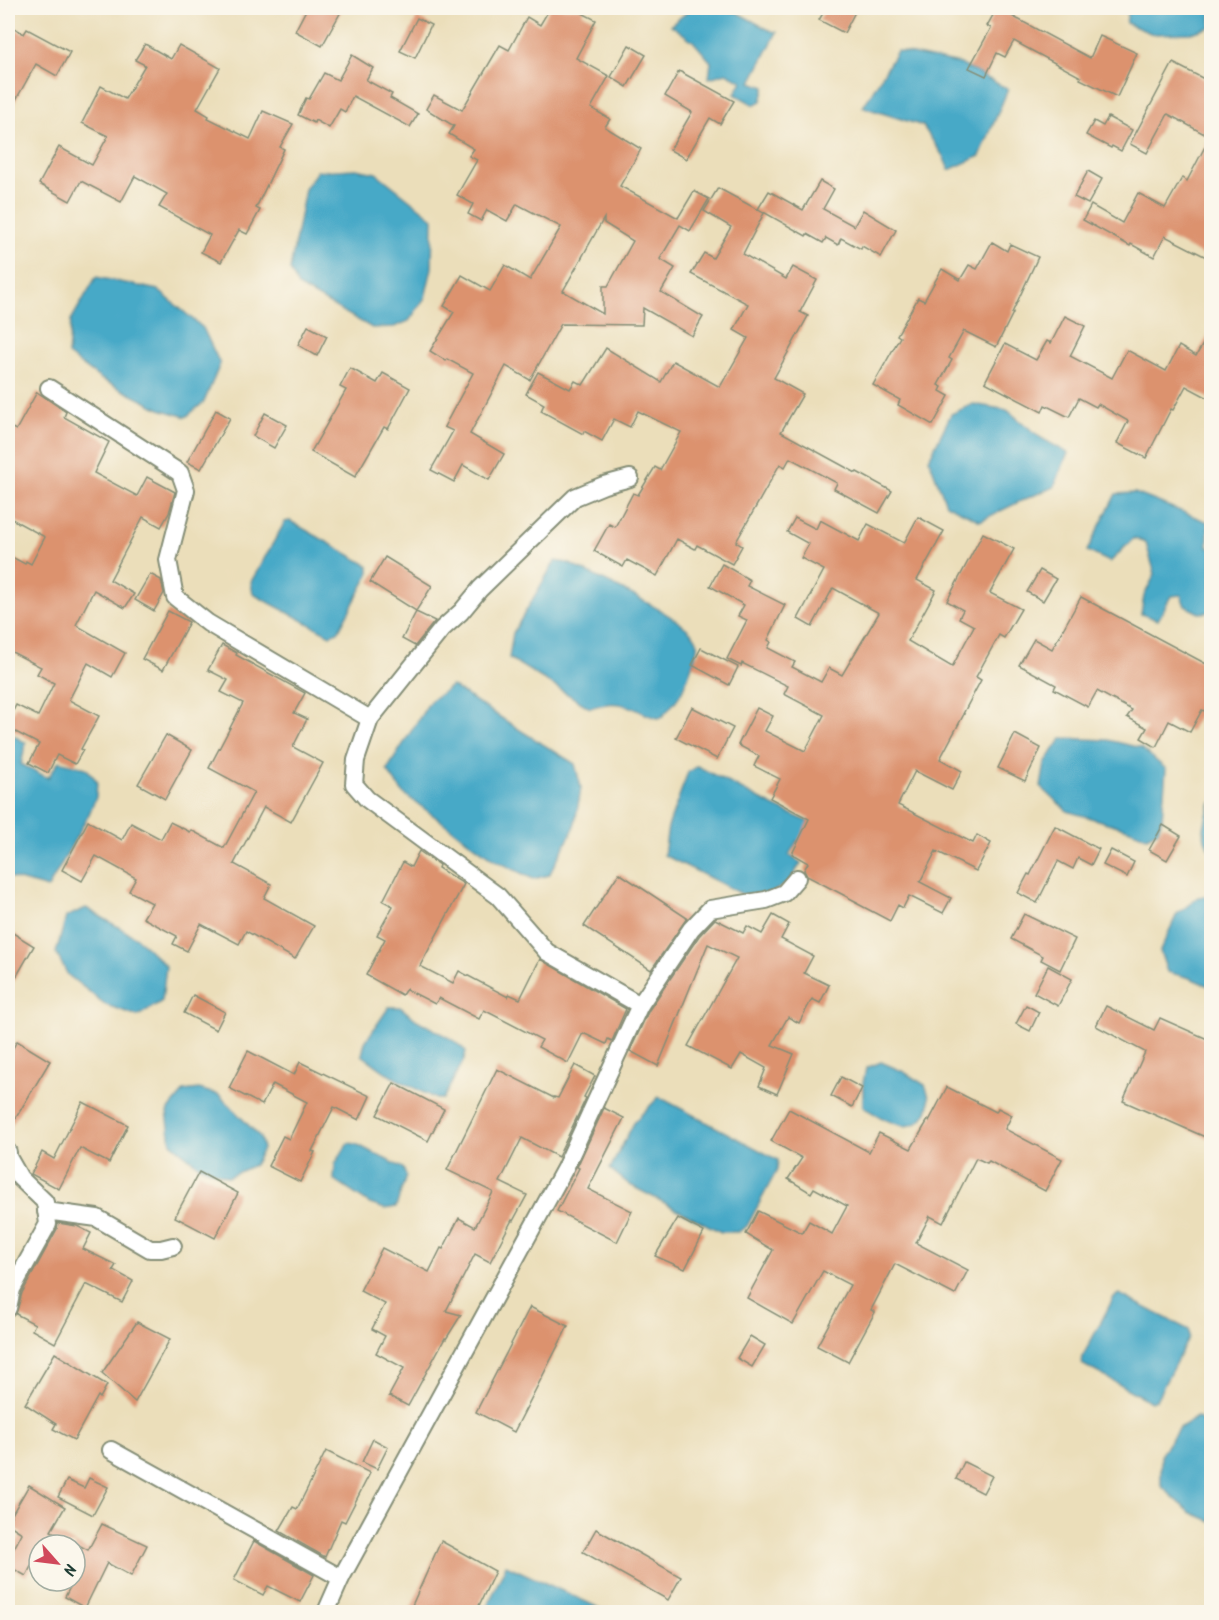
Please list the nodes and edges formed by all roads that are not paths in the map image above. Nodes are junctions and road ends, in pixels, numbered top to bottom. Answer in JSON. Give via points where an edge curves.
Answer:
{"nodes":[{"id":1,"x":50,"y":388,"type":"dead end"},
{"id":2,"x":630,"y":478,"type":"dead end"},
{"id":3,"x":370,"y":719,"type":"junction"},
{"id":4,"x":797,"y":878,"type":"dead end"},
{"id":5,"x":640,"y":1005,"type":"junction"},
{"id":6,"x":8,"y":1152,"type":"edge"},
{"id":7,"x":46,"y":1211,"type":"junction"},
{"id":8,"x":173,"y":1246,"type":"dead end"},
{"id":9,"x":8,"y":1308,"type":"edge"},
{"id":10,"x":111,"y":1450,"type":"dead end"},
{"id":11,"x":341,"y":1578,"type":"junction"},
{"id":12,"x":326,"y":1612,"type":"edge"}],
"edges":[{"from":1,"to":3,"type":"street","via":[[180,474],[186,490],[168,560],[174,597],[208,622]]},
{"from":2,"to":3,"type":"street","via":[[575,497],[442,629]]},
{"from":3,"to":5,"type":"street","via":[[356,760],[354,784],[367,799],[498,896],[548,952]]},
{"from":4,"to":5,"type":"street","via":[[784,893],[766,900],[710,909],[691,929]]},
{"from":5,"to":11,"type":"street","via":[[565,1168]]},
{"from":6,"to":7,"type":"street","via":[[20,1178],[45,1202]]},
{"from":7,"to":8,"type":"street","via":[[97,1218],[150,1249]]},
{"from":7,"to":9,"type":"street","via":[[48,1224],[12,1289]]},
{"from":10,"to":11,"type":"street"},
{"from":11,"to":12,"type":"street"}]}
